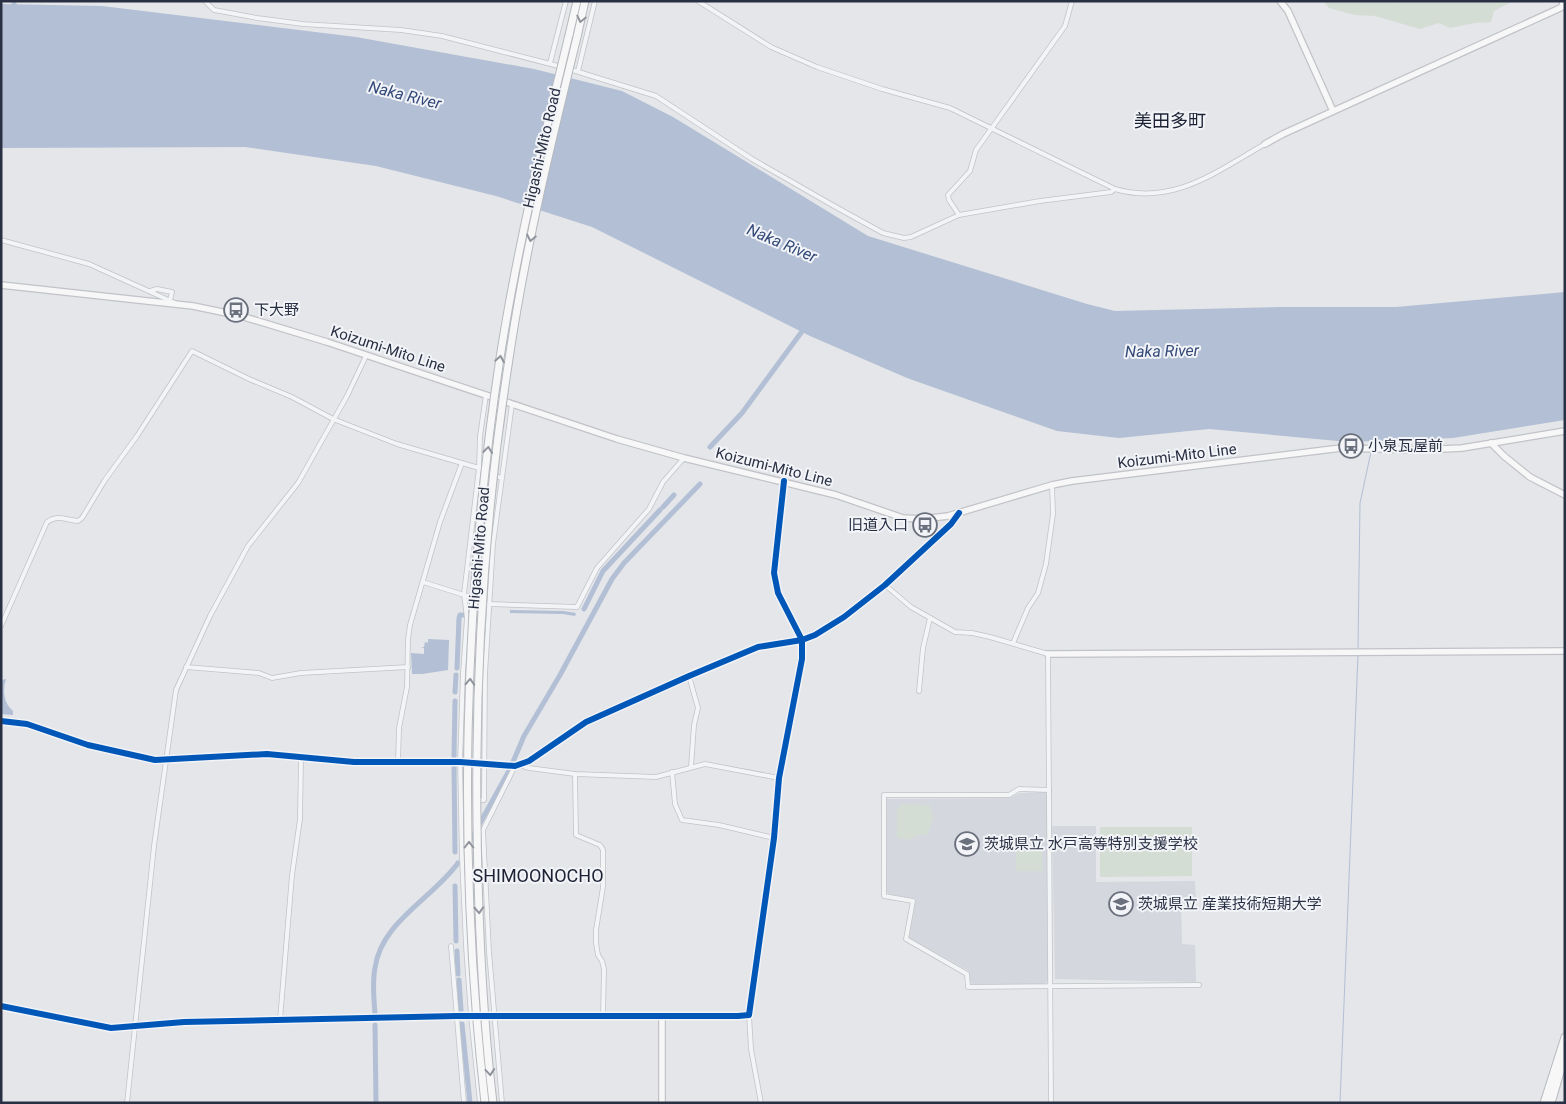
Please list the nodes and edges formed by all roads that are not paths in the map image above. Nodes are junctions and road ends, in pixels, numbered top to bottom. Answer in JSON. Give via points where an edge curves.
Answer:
{"nodes":[{"id":1,"x":205,"y":1,"type":"edge"},
{"id":2,"x":566,"y":1,"type":"edge"},
{"id":3,"x":577,"y":1,"type":"edge"},
{"id":4,"x":585,"y":1,"type":"edge"},
{"id":5,"x":595,"y":1,"type":"edge"},
{"id":6,"x":698,"y":1,"type":"edge"},
{"id":7,"x":1072,"y":1,"type":"edge"},
{"id":8,"x":1280,"y":1,"type":"edge"},
{"id":9,"x":1563,"y":1,"type":"edge"},
{"id":10,"x":550,"y":63,"type":"junction"},
{"id":11,"x":578,"y":71,"type":"junction"},
{"id":12,"x":1334,"y":111,"type":"junction"},
{"id":13,"x":992,"y":129,"type":"junction"},
{"id":14,"x":1265,"y":144,"type":"joint"},
{"id":15,"x":1116,"y":189,"type":"junction"},
{"id":16,"x":959,"y":215,"type":"junction"},
{"id":17,"x":1,"y":240,"type":"edge"},
{"id":18,"x":1,"y":285,"type":"edge"},
{"id":19,"x":150,"y":290,"type":"junction"},
{"id":20,"x":170,"y":300,"type":"junction"},
{"id":21,"x":177,"y":304,"type":"junction"},
{"id":22,"x":366,"y":356,"type":"junction"},
{"id":23,"x":486,"y":395,"type":"junction"},
{"id":24,"x":512,"y":404,"type":"junction"},
{"id":25,"x":333,"y":419,"type":"junction"},
{"id":26,"x":1565,"y":431,"type":"edge"},
{"id":27,"x":1491,"y":443,"type":"junction"},
{"id":28,"x":684,"y":458,"type":"junction"},
{"id":29,"x":462,"y":464,"type":"junction"},
{"id":30,"x":479,"y":468,"type":"junction"},
{"id":31,"x":501,"y":478,"type":"junction"},
{"id":32,"x":784,"y":481,"type":"junction"},
{"id":33,"x":1052,"y":485,"type":"junction"},
{"id":34,"x":1565,"y":495,"type":"edge"},
{"id":35,"x":959,"y":513,"type":"junction"},
{"id":36,"x":423,"y":582,"type":"junction"},
{"id":37,"x":884,"y":585,"type":"junction"},
{"id":38,"x":464,"y":594,"type":"junction"},
{"id":39,"x":490,"y":604,"type":"junction"},
{"id":40,"x":930,"y":618,"type":"junction"},
{"id":41,"x":1,"y":626,"type":"edge"},
{"id":42,"x":802,"y":640,"type":"junction"},
{"id":43,"x":1013,"y":643,"type":"junction"},
{"id":44,"x":1565,"y":651,"type":"edge"},
{"id":45,"x":1048,"y":654,"type":"junction"},
{"id":46,"x":186,"y":667,"type":"junction"},
{"id":47,"x":408,"y":667,"type":"junction"},
{"id":48,"x":689,"y":676,"type":"junction"},
{"id":49,"x":919,"y":691,"type":"dead end"},
{"id":50,"x":1,"y":721,"type":"edge"},
{"id":51,"x":301,"y":758,"type":"junction"},
{"id":52,"x":167,"y":760,"type":"junction"},
{"id":53,"x":398,"y":762,"type":"junction"},
{"id":54,"x":460,"y":762,"type":"junction"},
{"id":55,"x":484,"y":763,"type":"junction"},
{"id":56,"x":516,"y":765,"type":"junction"},
{"id":57,"x":691,"y":767,"type":"junction"},
{"id":58,"x":672,"y":772,"type":"junction"},
{"id":59,"x":575,"y":774,"type":"junction"},
{"id":60,"x":779,"y":778,"type":"junction"},
{"id":61,"x":1049,"y":790,"type":"junction"},
{"id":62,"x":465,"y":800,"type":"junction"},
{"id":63,"x":774,"y":838,"type":"junction"},
{"id":64,"x":484,"y":870,"type":"junction"},
{"id":65,"x":462,"y":872,"type":"junction"},
{"id":66,"x":451,"y":946,"type":"dead end"},
{"id":67,"x":1199,"y":985,"type":"dead end"},
{"id":68,"x":1051,"y":986,"type":"junction"},
{"id":69,"x":1,"y":1006,"type":"edge"},
{"id":70,"x":749,"y":1015,"type":"junction"},
{"id":71,"x":456,"y":1016,"type":"junction"},
{"id":72,"x":470,"y":1016,"type":"junction"},
{"id":73,"x":494,"y":1016,"type":"junction"},
{"id":74,"x":603,"y":1016,"type":"junction"},
{"id":75,"x":662,"y":1016,"type":"junction"},
{"id":76,"x":280,"y":1020,"type":"junction"},
{"id":77,"x":135,"y":1026,"type":"junction"},
{"id":78,"x":1565,"y":1037,"type":"edge"},
{"id":79,"x":1565,"y":1055,"type":"edge"},
{"id":80,"x":127,"y":1103,"type":"edge"},
{"id":81,"x":464,"y":1103,"type":"edge"},
{"id":82,"x":480,"y":1103,"type":"edge"},
{"id":83,"x":485,"y":1103,"type":"edge"},
{"id":84,"x":493,"y":1103,"type":"edge"},
{"id":85,"x":502,"y":1103,"type":"edge"},
{"id":86,"x":662,"y":1103,"type":"edge"},
{"id":87,"x":760,"y":1103,"type":"edge"},
{"id":88,"x":1051,"y":1103,"type":"edge"},
{"id":89,"x":1544,"y":1103,"type":"edge"},
{"id":90,"x":1551,"y":1103,"type":"edge"}],
"edges":[{"from":1,"to":10,"type":"street","via":[[214,10],[266,19],[442,36]]},
{"from":2,"to":10,"type":"street"},
{"from":62,"to":3,"type":"highway","name":"Higashi-Mito Road","one_way":true,"bridge":true,"via":[[473,618],[493,407],[531,196]]},
{"from":4,"to":84,"type":"highway","name":"Higashi-Mito Road","one_way":true,"bridge":true,"via":[[539,197],[516,313],[487,535],[476,770],[480,952]]},
{"from":5,"to":11,"type":"street"},
{"from":6,"to":13,"type":"street","via":[[771,48],[816,67],[950,108]]},
{"from":7,"to":13,"type":"street","via":[[1065,26]]},
{"from":8,"to":12,"type":"street","via":[[1288,11]]},
{"from":9,"to":12,"type":"street","via":[[1558,10]]},
{"from":10,"to":11,"type":"street"},
{"from":11,"to":16,"type":"street","via":[[656,96],[752,159],[888,234],[911,237]]},
{"from":12,"to":14,"type":"street"},
{"from":13,"to":15,"type":"street"},
{"from":13,"to":16,"type":"street","via":[[976,150],[970,170],[948,195]]},
{"from":14,"to":15,"type":"street","via":[[1184,188],[1156,193]]},
{"from":15,"to":16,"type":"street"},
{"from":17,"to":19,"type":"street","via":[[89,264]]},
{"from":18,"to":21,"type":"street","name":"Koizumi-Mito Line"},
{"from":19,"to":20,"type":"street"},
{"from":19,"to":20,"type":"street","via":[[172,292]]},
{"from":20,"to":21,"type":"street"},
{"from":21,"to":22,"type":"street","name":"Koizumi-Mito Line","via":[[241,316]]},
{"from":22,"to":23,"type":"street","name":"Koizumi-Mito Line"},
{"from":22,"to":25,"type":"street"},
{"from":23,"to":24,"type":"street","name":"Koizumi-Mito Line"},
{"from":23,"to":30,"type":"street"},
{"from":24,"to":28,"type":"street","name":"Koizumi-Mito Line"},
{"from":24,"to":31,"type":"street"},
{"from":25,"to":29,"type":"street"},
{"from":25,"to":41,"type":"street","via":[[192,351],[82,518],[78,521],[58,517],[47,522]]},
{"from":25,"to":46,"type":"street","via":[[298,483],[248,546]]},
{"from":26,"to":27,"type":"street","name":"Koizumi-Mito Line"},
{"from":27,"to":33,"type":"street","name":"Koizumi-Mito Line","via":[[1439,450],[1332,449]]},
{"from":27,"to":34,"type":"street","via":[[1530,478]]},
{"from":28,"to":32,"type":"street","name":"Koizumi-Mito Line"},
{"from":28,"to":39,"type":"street","via":[[663,482],[649,509],[597,568],[577,607]]},
{"from":29,"to":30,"type":"street"},
{"from":29,"to":36,"type":"street","via":[[440,522]]},
{"from":30,"to":31,"type":"street"},
{"from":30,"to":38,"type":"street"},
{"from":31,"to":39,"type":"street"},
{"from":32,"to":35,"type":"street","name":"Koizumi-Mito Line","via":[[902,518],[935,518]]},
{"from":32,"to":42,"type":"street","via":[[774,573],[778,593]]},
{"from":33,"to":35,"type":"street","name":"Koizumi-Mito Line"},
{"from":33,"to":43,"type":"street","via":[[1053,514],[1046,564],[1038,593]]},
{"from":35,"to":37,"type":"street"},
{"from":36,"to":38,"type":"street"},
{"from":36,"to":47,"type":"street","via":[[409,632]]},
{"from":37,"to":40,"type":"street"},
{"from":37,"to":42,"type":"street","via":[[844,617]]},
{"from":38,"to":39,"type":"street"},
{"from":38,"to":54,"type":"street","via":[[467,618]]},
{"from":39,"to":55,"type":"street"},
{"from":40,"to":43,"type":"street","via":[[955,632]]},
{"from":40,"to":49,"type":"street"},
{"from":42,"to":48,"type":"street","via":[[758,647]]},
{"from":42,"to":60,"type":"street","via":[[802,659]]},
{"from":43,"to":45,"type":"street"},
{"from":44,"to":45,"type":"street"},
{"from":45,"to":61,"type":"street"},
{"from":46,"to":47,"type":"street","via":[[259,673],[272,678],[301,673]]},
{"from":46,"to":52,"type":"street","via":[[173,703]]},
{"from":47,"to":53,"type":"street","via":[[399,728]]},
{"from":48,"to":56,"type":"street","via":[[586,722],[529,761]]},
{"from":48,"to":57,"type":"street","via":[[698,708]]},
{"from":50,"to":52,"type":"street","via":[[27,724],[88,745]]},
{"from":51,"to":52,"type":"street","via":[[248,754]]},
{"from":51,"to":53,"type":"street"},
{"from":51,"to":76,"type":"street","via":[[300,819]]},
{"from":52,"to":77,"type":"street","via":[[154,846]]},
{"from":53,"to":54,"type":"street"},
{"from":54,"to":55,"type":"street"},
{"from":54,"to":62,"type":"street"},
{"from":55,"to":56,"type":"street"},
{"from":55,"to":62,"type":"street","via":[[484,800]]},
{"from":56,"to":59,"type":"street"},
{"from":56,"to":64,"type":"street","via":[[483,830]]},
{"from":57,"to":58,"type":"street"},
{"from":57,"to":60,"type":"street","via":[[715,765]]},
{"from":58,"to":59,"type":"street","via":[[656,777]]},
{"from":58,"to":63,"type":"street","via":[[675,804],[682,820]]},
{"from":59,"to":74,"type":"street","via":[[576,835],[603,850],[603,887],[596,930],[598,955],[604,969]]},
{"from":60,"to":63,"type":"street"},
{"from":61,"to":68,"type":"street"},
{"from":61,"to":68,"type":"street","via":[[1019,789],[1009,795],[884,795],[884,896],[913,901],[906,938],[967,974],[968,987]]},
{"from":62,"to":65,"type":"street"},
{"from":83,"to":62,"type":"highway","name":"Higashi-Mito Road","one_way":true,"bridge":true,"via":[[473,962]]},
{"from":63,"to":70,"type":"street"},
{"from":64,"to":65,"type":"street"},
{"from":64,"to":73,"type":"street"},
{"from":65,"to":72,"type":"street"},
{"from":66,"to":71,"type":"street"},
{"from":67,"to":68,"type":"street"},
{"from":68,"to":88,"type":"street"},
{"from":69,"to":77,"type":"street","via":[[111,1028]]},
{"from":70,"to":75,"type":"street"},
{"from":70,"to":87,"type":"street","via":[[750,1049]]},
{"from":71,"to":72,"type":"street"},
{"from":71,"to":76,"type":"street"},
{"from":71,"to":81,"type":"street"},
{"from":72,"to":73,"type":"street"},
{"from":72,"to":82,"type":"street"},
{"from":73,"to":74,"type":"street"},
{"from":73,"to":85,"type":"street"},
{"from":74,"to":75,"type":"street"},
{"from":75,"to":86,"type":"street"},
{"from":76,"to":77,"type":"street"},
{"from":77,"to":80,"type":"street"},
{"from":78,"to":89,"type":"highway"},
{"from":79,"to":90,"type":"highway"}]}
